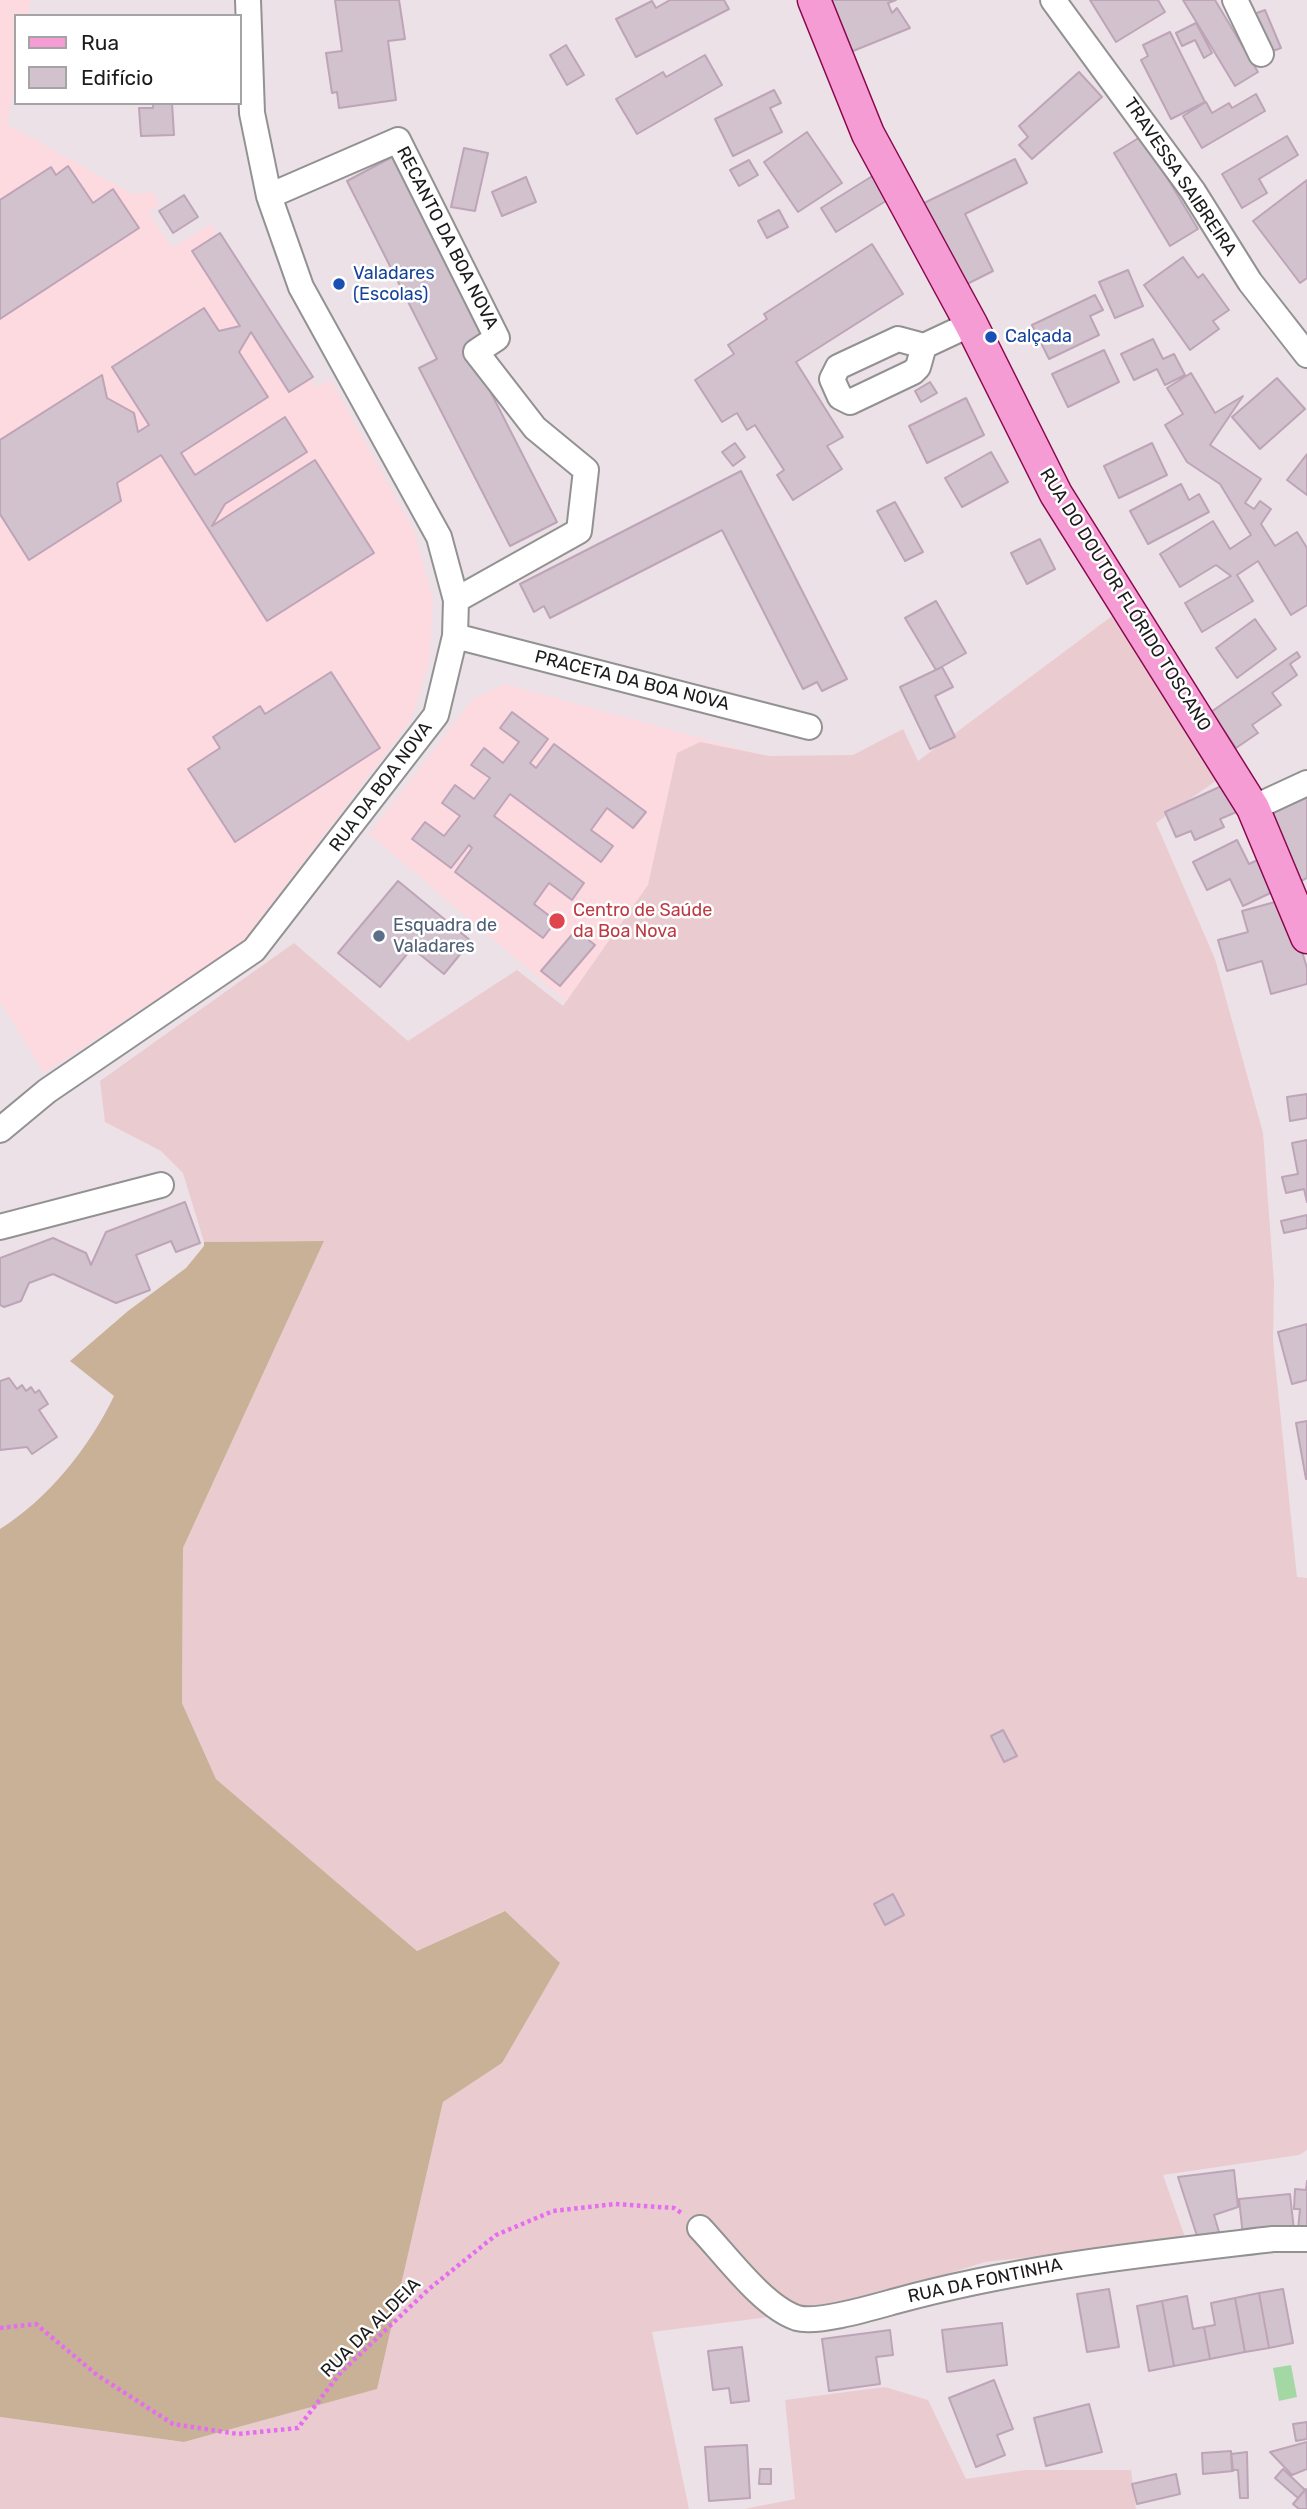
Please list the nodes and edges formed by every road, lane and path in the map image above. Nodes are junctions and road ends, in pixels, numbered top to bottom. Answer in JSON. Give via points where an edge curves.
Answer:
{"nodes":[{"id":1,"x":248,"y":0,"type":"edge"},
{"id":2,"x":814,"y":0,"type":"edge"},
{"id":3,"x":1053,"y":0,"type":"edge"},
{"id":4,"x":1236,"y":0,"type":"edge"},
{"id":5,"x":1261,"y":54,"type":"dead end"},
{"id":6,"x":269,"y":196,"type":"junction"},
{"id":7,"x":971,"y":324,"type":"junction"},
{"id":8,"x":925,"y":346,"type":"dead end"},
{"id":9,"x":1307,"y":355,"type":"edge"},
{"id":10,"x":456,"y":600,"type":"junction"},
{"id":11,"x":455,"y":636,"type":"junction"},
{"id":12,"x":808,"y":727,"type":"dead end"},
{"id":13,"x":1307,"y":783,"type":"edge"},
{"id":14,"x":1253,"y":808,"type":"junction"},
{"id":15,"x":1307,"y":937,"type":"edge"},
{"id":16,"x":0,"y":1130,"type":"edge"},
{"id":17,"x":161,"y":1185,"type":"dead end"},
{"id":18,"x":0,"y":1227,"type":"edge"},
{"id":19,"x":700,"y":2228,"type":"joint"},
{"id":20,"x":1307,"y":2239,"type":"edge"},
{"id":21,"x":0,"y":2328,"type":"edge"}],
"edges":[{"from":1,"to":6,"type":"street","name":"RUA DA BOA NOVA","via":[[252,113]]},
{"from":2,"to":7,"type":"main road","name":"RUA DO DOUTOR FLÓRIDO TOSCANO","via":[[868,134]]},
{"from":3,"to":9,"type":"street","name":"TRAVESSA SAIBREIRA","via":[[1177,169],[1250,282]]},
{"from":4,"to":5,"type":"street"},
{"from":6,"to":10,"type":"street","name":"RUA DA BOA NOVA","via":[[301,287],[439,537]]},
{"from":6,"to":10,"type":"street","name":"RECANTO DA BOA NOVA","via":[[398,140],[497,338],[476,352],[535,428],[586,470],[579,531]]},
{"from":7,"to":8,"type":"street"},
{"from":7,"to":14,"type":"main road","name":"RUA DO DOUTOR FLÓRIDO TOSCANO","via":[[1056,494]]},
{"from":10,"to":11,"type":"street","name":"RUA DA BOA NOVA"},
{"from":11,"to":12,"type":"street","name":"PRACETA DA BOA NOVA"},
{"from":11,"to":16,"type":"street","name":"RUA DA BOA NOVA","via":[[436,715],[254,950],[47,1091]]},
{"from":13,"to":14,"type":"street"},
{"from":14,"to":15,"type":"main road","name":"RUA DO DOUTOR FLÓRIDO TOSCANO"},
{"from":17,"to":18,"type":"street"},
{"from":19,"to":20,"type":"street","name":"RUA DA FONTINHA","via":[[769,2302],[798,2318],[848,2314],[941,2288],[1050,2266],[1273,2239]]},
{"from":19,"to":21,"type":"path","name":"RUA DA ALDEIA","via":[[674,2208],[615,2204],[553,2211],[496,2235],[429,2289],[341,2372],[298,2428],[238,2434],[173,2424],[97,2375],[36,2324]]}]}
